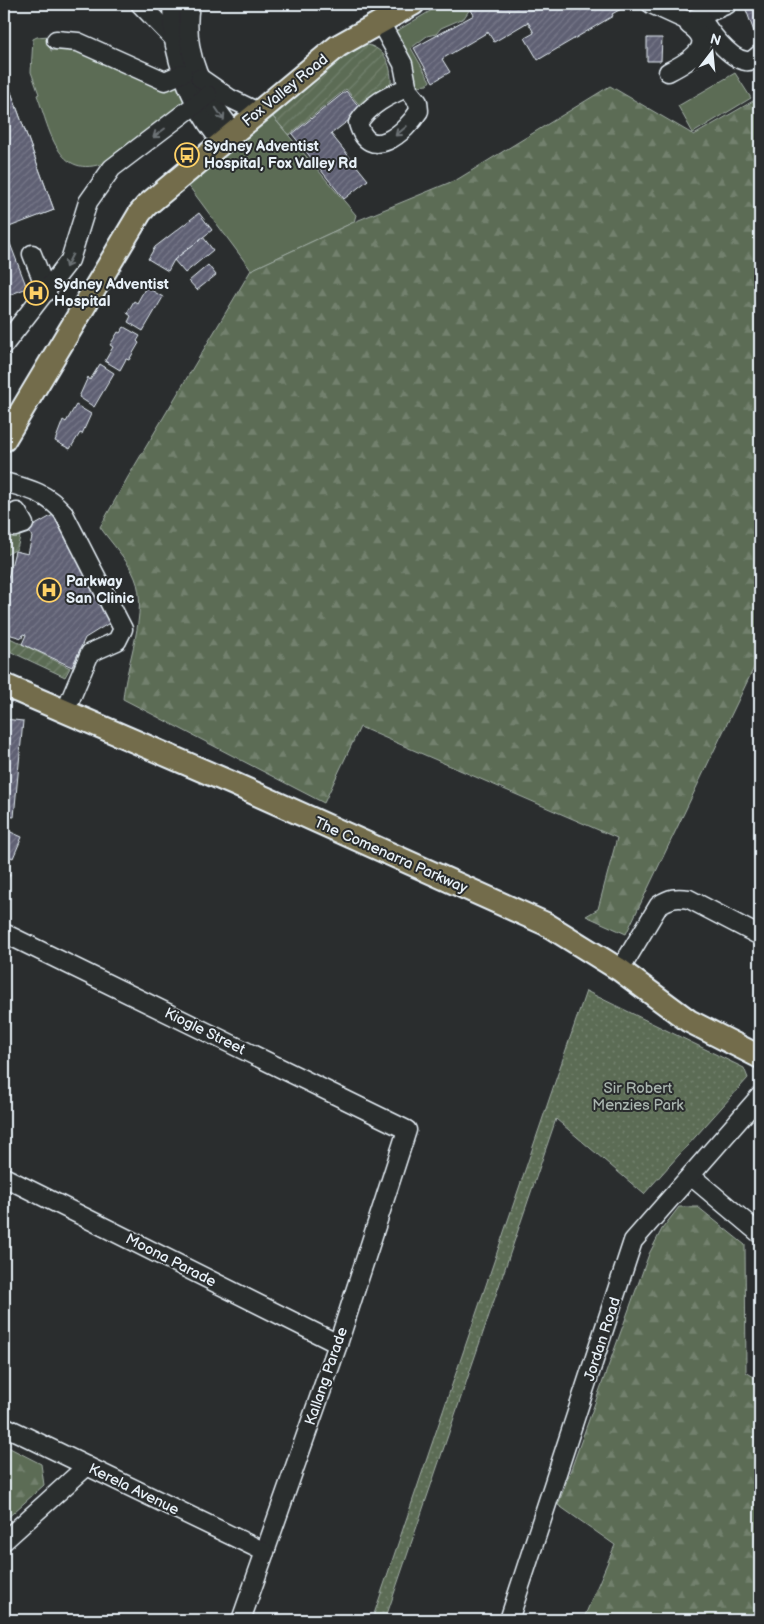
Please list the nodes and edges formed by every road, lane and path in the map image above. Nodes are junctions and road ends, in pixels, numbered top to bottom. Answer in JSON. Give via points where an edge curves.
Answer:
{"nodes":[{"id":1,"x":140,"y":4,"type":"edge"},
{"id":2,"x":172,"y":4,"type":"edge"},
{"id":3,"x":190,"y":4,"type":"edge"},
{"id":4,"x":413,"y":4,"type":"edge"},
{"id":5,"x":651,"y":4,"type":"edge"},
{"id":6,"x":728,"y":4,"type":"edge"},
{"id":7,"x":691,"y":18,"type":"junction"},
{"id":8,"x":380,"y":22,"type":"junction"},
{"id":9,"x":181,"y":38,"type":"junction"},
{"id":10,"x":56,"y":40,"type":"dead end"},
{"id":11,"x":760,"y":54,"type":"edge"},
{"id":12,"x":668,"y":72,"type":"dead end"},
{"id":13,"x":191,"y":75,"type":"junction"},
{"id":14,"x":409,"y":90,"type":"dead end"},
{"id":15,"x":203,"y":99,"type":"junction"},
{"id":16,"x":258,"y":112,"type":"junction"},
{"id":17,"x":228,"y":137,"type":"junction"},
{"id":18,"x":32,"y":254,"type":"dead end"},
{"id":19,"x":47,"y":292,"type":"junction"},
{"id":20,"x":4,"y":345,"type":"edge"},
{"id":21,"x":4,"y":440,"type":"edge"},
{"id":22,"x":4,"y":482,"type":"edge"},
{"id":23,"x":4,"y":685,"type":"edge"},
{"id":24,"x":4,"y":701,"type":"edge"},
{"id":25,"x":65,"y":712,"type":"junction"},
{"id":26,"x":90,"y":724,"type":"junction"},
{"id":27,"x":4,"y":933,"type":"edge"},
{"id":28,"x":760,"y":936,"type":"edge"},
{"id":29,"x":620,"y":970,"type":"junction"},
{"id":30,"x":760,"y":1057,"type":"edge"},
{"id":31,"x":760,"y":1096,"type":"edge"},
{"id":32,"x":407,"y":1130,"type":"joint"},
{"id":33,"x":691,"y":1176,"type":"junction"},
{"id":34,"x":4,"y":1177,"type":"edge"},
{"id":35,"x":760,"y":1234,"type":"edge"},
{"id":36,"x":338,"y":1344,"type":"junction"},
{"id":37,"x":4,"y":1426,"type":"edge"},
{"id":38,"x":86,"y":1466,"type":"junction"},
{"id":39,"x":4,"y":1541,"type":"edge"},
{"id":40,"x":265,"y":1552,"type":"junction"},
{"id":41,"x":241,"y":1620,"type":"edge"},
{"id":42,"x":509,"y":1620,"type":"edge"}],
"edges":[{"from":1,"to":9,"type":"street"},
{"from":2,"to":9,"type":"street"},
{"from":3,"to":9,"type":"street"},
{"from":4,"to":8,"type":"main road","name":"Fox Valley Road"},
{"from":5,"to":7,"type":"street"},
{"from":6,"to":7,"type":"street"},
{"from":7,"to":11,"type":"street","via":[[745,61]]},
{"from":7,"to":12,"type":"street","via":[[703,43],[700,50]]},
{"from":8,"to":14,"type":"street","via":[[403,64]]},
{"from":8,"to":16,"type":"main road","name":"Fox Valley Road","via":[[338,46]]},
{"from":9,"to":13,"type":"street"},
{"from":10,"to":13,"type":"street","via":[[78,42],[166,81]]},
{"from":13,"to":15,"type":"street"},
{"from":13,"to":16,"type":"street"},
{"from":15,"to":17,"type":"street","via":[[210,129]]},
{"from":15,"to":19,"type":"street","one_way":true,"via":[[103,178],[88,202],[70,260]]},
{"from":16,"to":17,"type":"main road","name":"Fox Valley Road"},
{"from":17,"to":21,"type":"main road","name":"Fox Valley Road","via":[[157,194],[140,213]]},
{"from":18,"to":19,"type":"street"},
{"from":19,"to":20,"type":"street"},
{"from":22,"to":25,"type":"street","via":[[52,499],[63,512],[123,629],[117,640],[90,653]]},
{"from":23,"to":25,"type":"main road","name":"The Comenarra Parkway"},
{"from":24,"to":26,"type":"main road"},
{"from":25,"to":26,"type":"main road","name":"The Comenarra Parkway"},
{"from":26,"to":29,"type":"main road","name":"The Comenarra Parkway","via":[[234,784],[546,924]]},
{"from":27,"to":32,"type":"street","name":"Kiogle Street"},
{"from":28,"to":29,"type":"street","via":[[689,899],[668,899],[659,905]]},
{"from":29,"to":30,"type":"main road","name":"The Comenarra Parkway","via":[[689,1022]]},
{"from":31,"to":33,"type":"street","name":"Jordan Road"},
{"from":32,"to":36,"type":"street","name":"Kallang Parade"},
{"from":33,"to":35,"type":"street"},
{"from":33,"to":42,"type":"street","name":"Jordan Road","via":[[633,1241]]},
{"from":34,"to":36,"type":"street","name":"Moona Parade"},
{"from":36,"to":40,"type":"street","name":"Kallang Parade"},
{"from":37,"to":38,"type":"street","name":"Kerela Avenue"},
{"from":38,"to":39,"type":"street"},
{"from":38,"to":40,"type":"street","name":"Kerela Avenue"},
{"from":40,"to":41,"type":"street","name":"Kallang Parade"}]}
